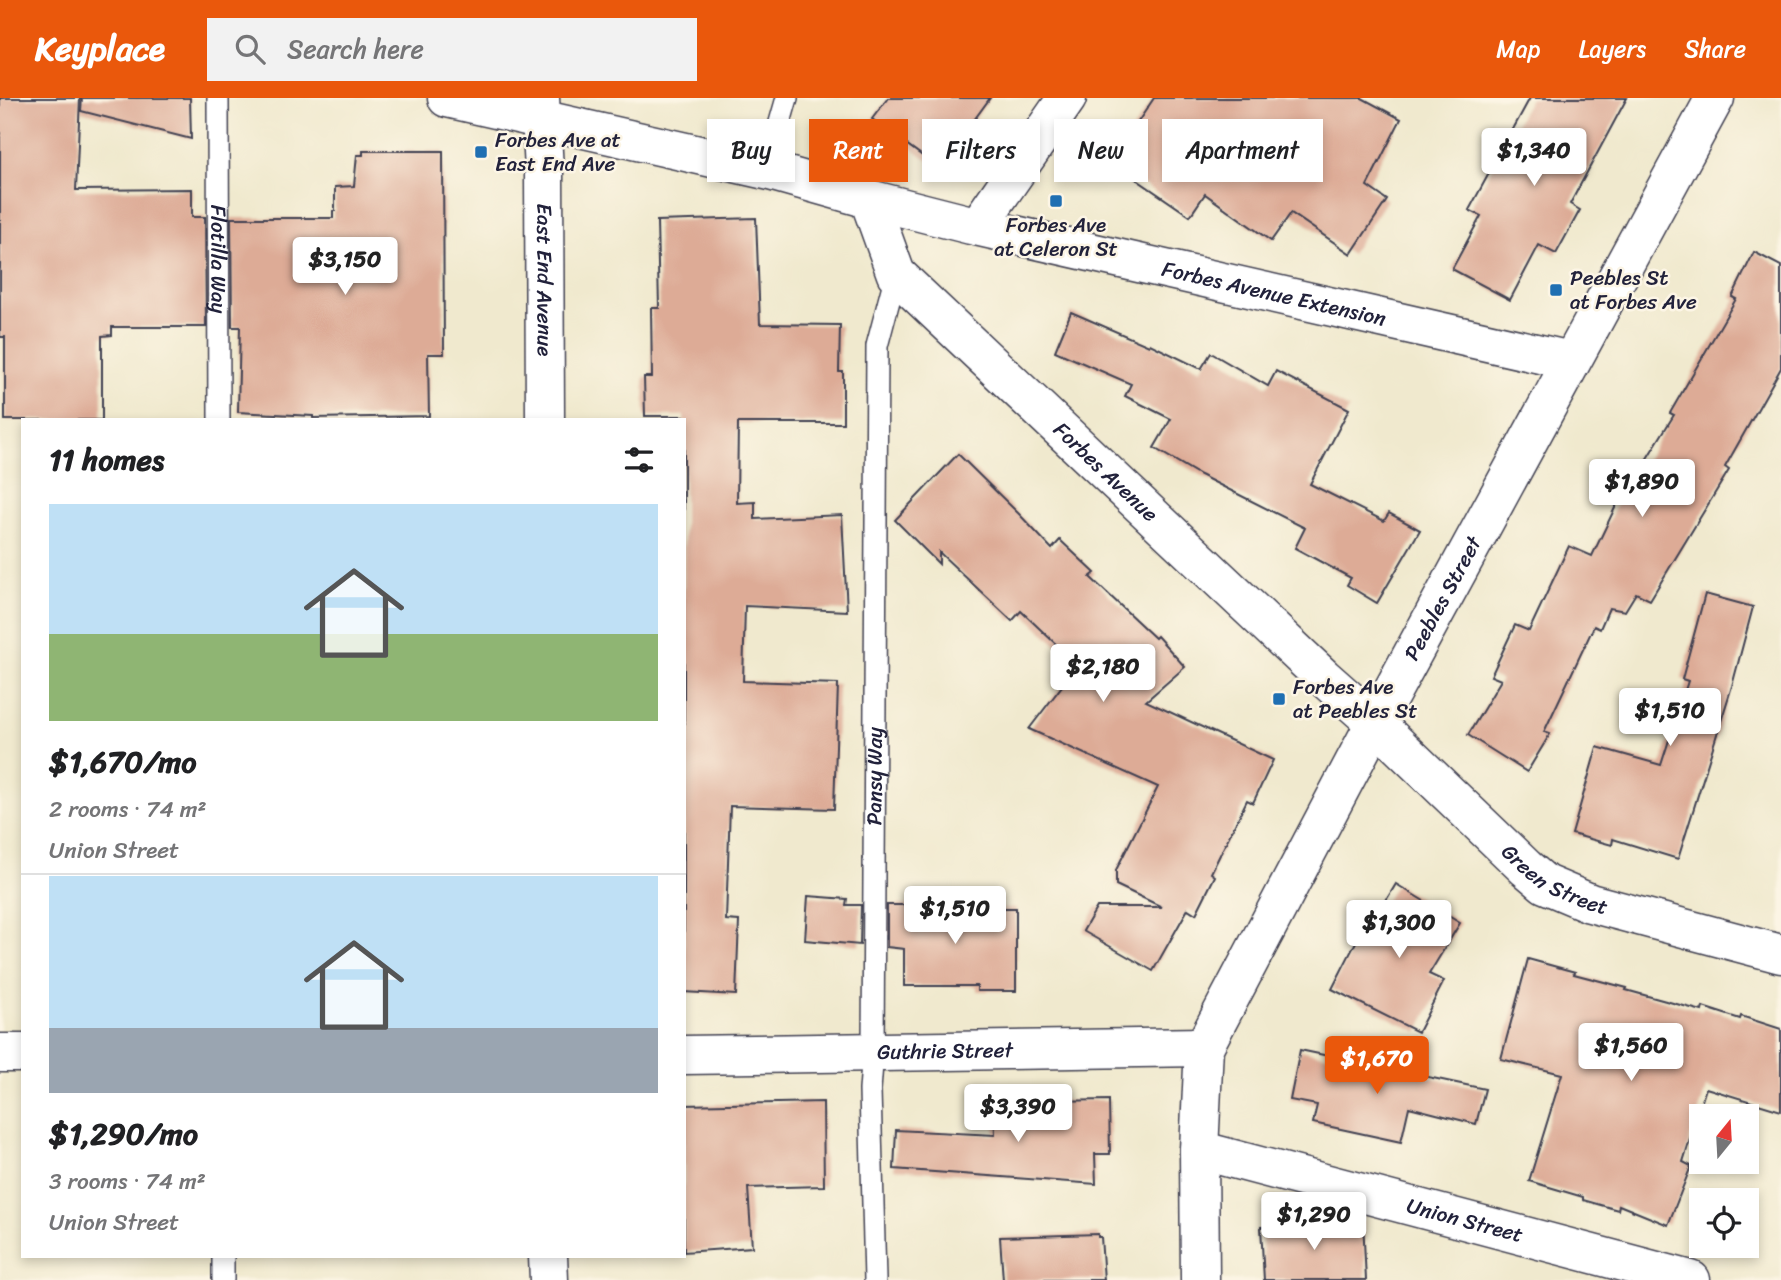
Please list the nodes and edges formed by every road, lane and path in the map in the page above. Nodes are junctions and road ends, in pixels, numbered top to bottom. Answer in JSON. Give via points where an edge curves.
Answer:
{"nodes":[{"id":1,"x":218,"y":98,"type":"edge"},
{"id":2,"x":447,"y":98,"type":"edge"},
{"id":3,"x":787,"y":98,"type":"edge"},
{"id":4,"x":1067,"y":98,"type":"edge"},
{"id":5,"x":1715,"y":98,"type":"edge"},
{"id":6,"x":540,"y":108,"type":"edge"},
{"id":7,"x":781,"y":119,"type":"edge"},
{"id":8,"x":707,"y":154,"type":"edge"},
{"id":9,"x":795,"y":178,"type":"edge"},
{"id":10,"x":869,"y":199,"type":"junction"},
{"id":11,"x":978,"y":226,"type":"junction"},
{"id":12,"x":896,"y":274,"type":"junction"},
{"id":13,"x":1572,"y":361,"type":"junction"},
{"id":14,"x":219,"y":418,"type":"edge"},
{"id":15,"x":545,"y":418,"type":"edge"},
{"id":16,"x":1375,"y":723,"type":"junction"},
{"id":17,"x":1781,"y":954,"type":"edge"},
{"id":18,"x":1204,"y":1047,"type":"junction"},
{"id":19,"x":873,"y":1051,"type":"junction"},
{"id":20,"x":0,"y":1053,"type":"edge"},
{"id":21,"x":21,"y":1053,"type":"edge"},
{"id":22,"x":686,"y":1055,"type":"edge"},
{"id":23,"x":1199,"y":1150,"type":"junction"},
{"id":24,"x":223,"y":1258,"type":"edge"},
{"id":25,"x":548,"y":1258,"type":"edge"},
{"id":26,"x":223,"y":1280,"type":"edge"},
{"id":27,"x":548,"y":1280,"type":"edge"},
{"id":28,"x":874,"y":1280,"type":"edge"},
{"id":29,"x":1200,"y":1280,"type":"edge"},
{"id":30,"x":1691,"y":1280,"type":"edge"}],
"edges":[{"from":1,"to":14,"type":"lane","name":"Flotilla Way"},
{"from":2,"to":6,"type":"street"},
{"from":3,"to":7,"type":"lane"},
{"from":4,"to":11,"type":"street"},
{"from":5,"to":13,"type":"street","name":"Peebles Street"},
{"from":6,"to":8,"type":"street"},
{"from":6,"to":15,"type":"street","name":"East End Avenue"},
{"from":9,"to":10,"type":"street"},
{"from":10,"to":11,"type":"street"},
{"from":10,"to":12,"type":"street","name":"Forbes Avenue"},
{"from":11,"to":13,"type":"street","name":"Forbes Avenue Extension"},
{"from":12,"to":16,"type":"street","name":"Forbes Avenue"},
{"from":12,"to":19,"type":"lane","name":"Pansy Way","via":[[877,346]]},
{"from":13,"to":16,"type":"street","name":"Peebles Street"},
{"from":16,"to":17,"type":"street","name":"Green Street","via":[[1545,884],[1590,904]]},
{"from":16,"to":18,"type":"street","name":"Peebles Street"},
{"from":18,"to":19,"type":"street","name":"Guthrie Street"},
{"from":18,"to":23,"type":"street","name":"Peebles Street"},
{"from":19,"to":22,"type":"street","name":"Guthrie Street"},
{"from":19,"to":28,"type":"lane","name":"Pansy Way"},
{"from":20,"to":21,"type":"street"},
{"from":23,"to":29,"type":"street","name":"Peebles Street"},
{"from":23,"to":30,"type":"street","name":"Union Street"},
{"from":24,"to":26,"type":"lane"},
{"from":25,"to":27,"type":"street"}]}
